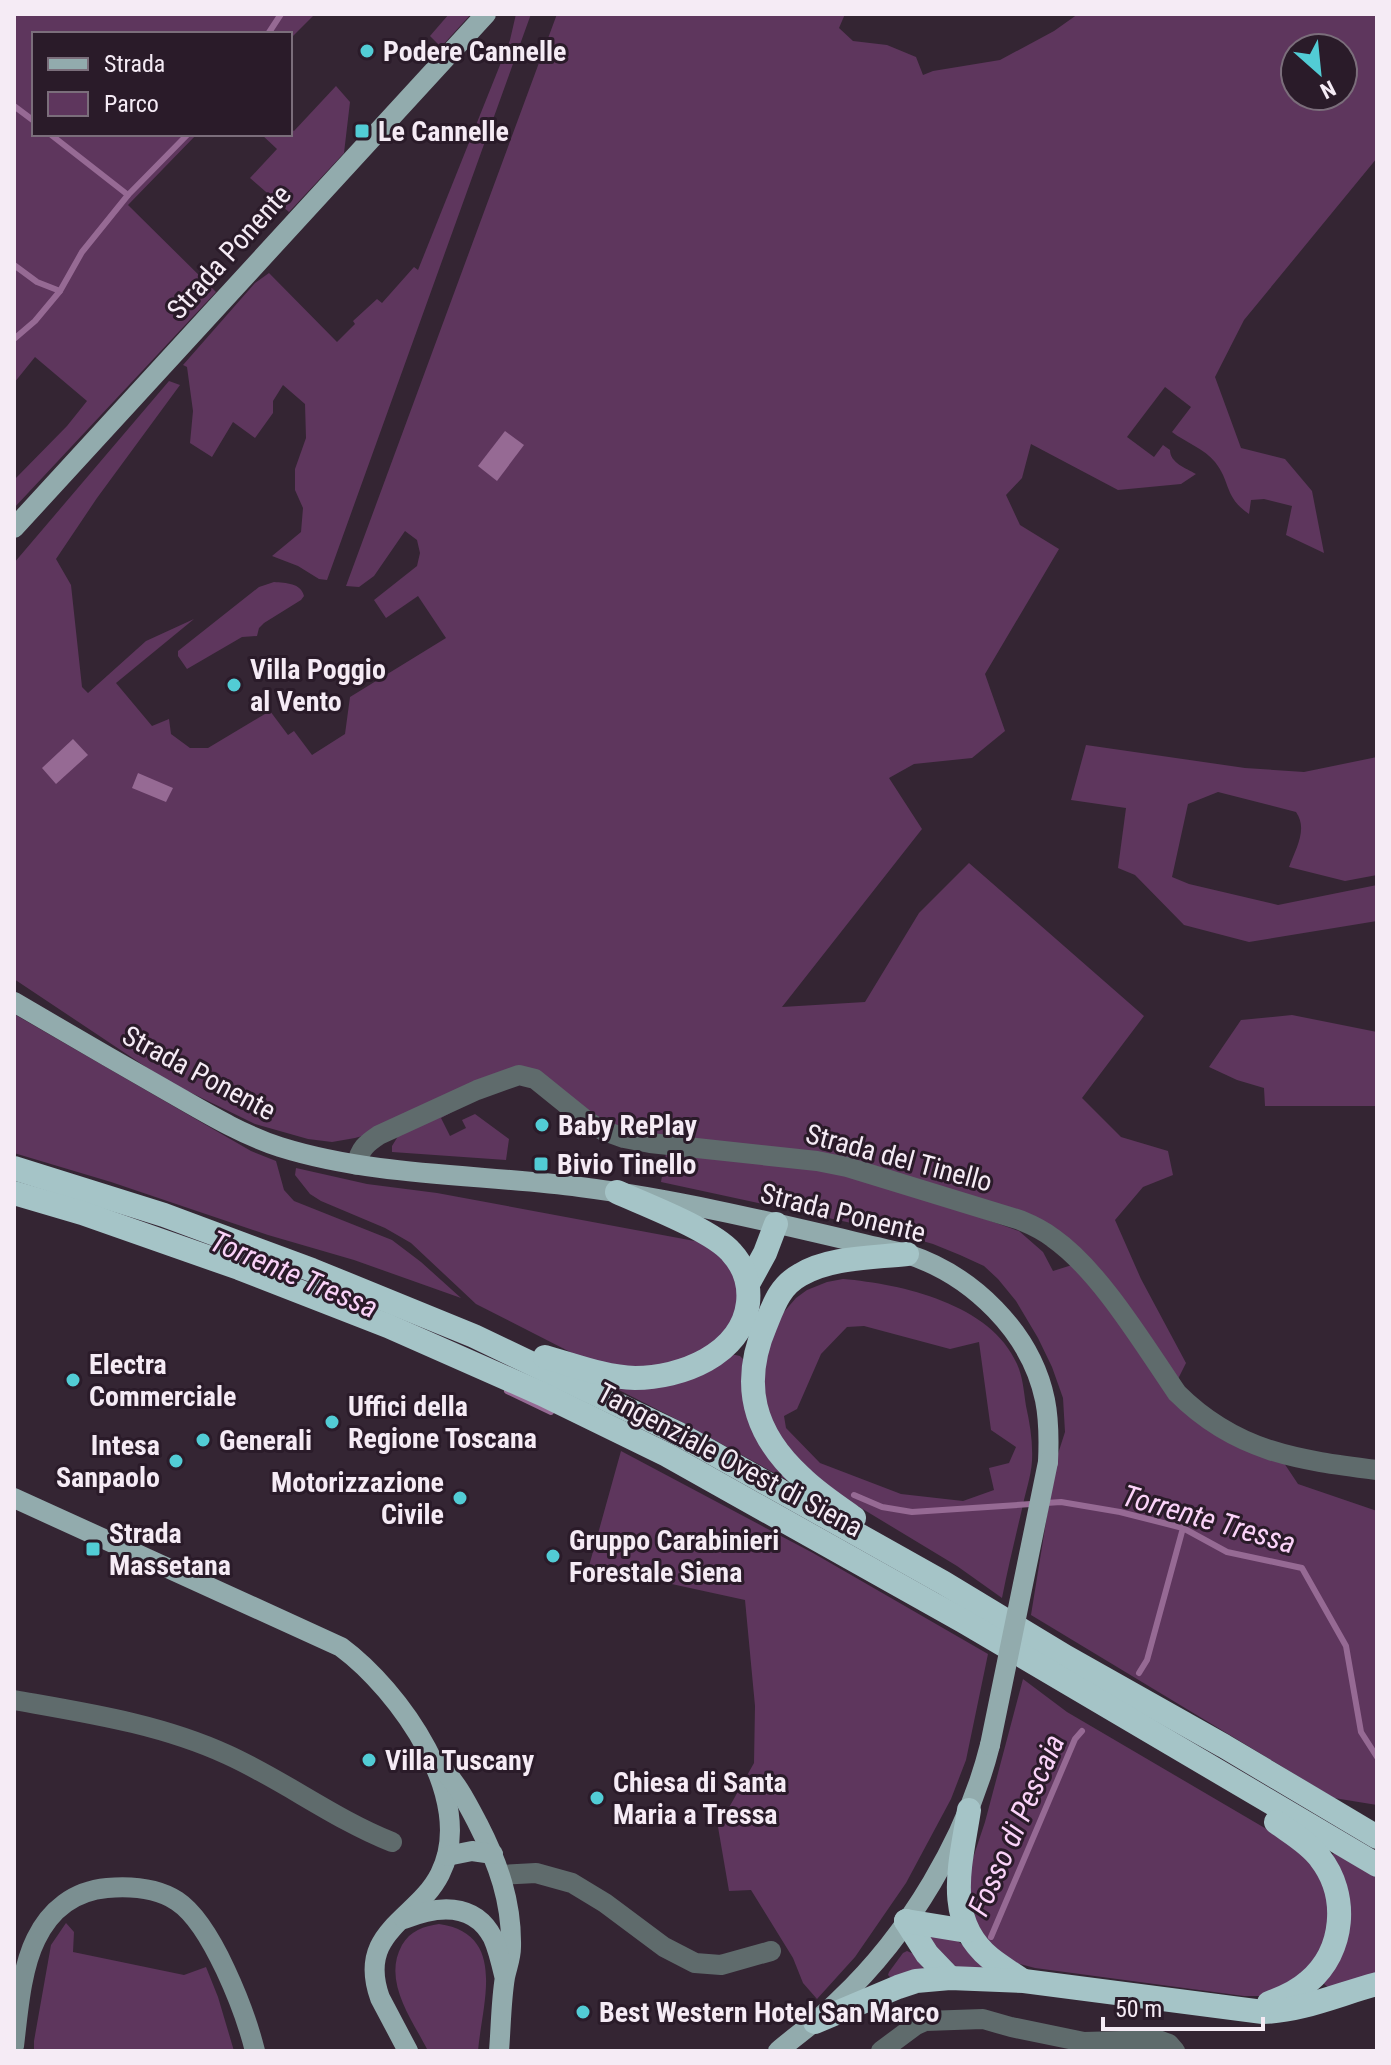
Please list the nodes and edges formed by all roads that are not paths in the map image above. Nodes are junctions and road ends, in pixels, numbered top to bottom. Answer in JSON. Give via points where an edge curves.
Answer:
{"nodes":[{"id":1,"x":486,"y":14,"type":"edge"},
{"id":2,"x":14,"y":528,"type":"edge"},
{"id":3,"x":14,"y":1002,"type":"edge"},
{"id":4,"x":357,"y":1165,"type":"junction"},
{"id":5,"x":14,"y":1168,"type":"edge"},
{"id":6,"x":617,"y":1192,"type":"junction"},
{"id":7,"x":14,"y":1193,"type":"edge"},
{"id":8,"x":776,"y":1224,"type":"junction"},
{"id":9,"x":907,"y":1254,"type":"junction"},
{"id":10,"x":748,"y":1284,"type":"junction"},
{"id":11,"x":781,"y":1290,"type":"junction"},
{"id":12,"x":474,"y":1336,"type":"junction"},
{"id":13,"x":1377,"y":1470,"type":"edge"},
{"id":14,"x":14,"y":1498,"type":"edge"},
{"id":15,"x":944,"y":1583,"type":"junction"},
{"id":16,"x":14,"y":1700,"type":"edge"},
{"id":17,"x":1192,"y":1758,"type":"junction"},
{"id":18,"x":434,"y":1760,"type":"junction"},
{"id":19,"x":969,"y":1810,"type":"junction"},
{"id":20,"x":1377,"y":1837,"type":"edge"},
{"id":21,"x":392,"y":1842,"type":"dead end"},
{"id":22,"x":493,"y":1854,"type":"junction"},
{"id":23,"x":447,"y":1856,"type":"junction"},
{"id":24,"x":1377,"y":1865,"type":"edge"},
{"id":25,"x":501,"y":1875,"type":"junction"},
{"id":26,"x":906,"y":1921,"type":"junction"},
{"id":27,"x":396,"y":1923,"type":"junction"},
{"id":28,"x":967,"y":1931,"type":"junction"},
{"id":29,"x":771,"y":1951,"type":"dead end"},
{"id":30,"x":505,"y":1978,"type":"junction"},
{"id":31,"x":950,"y":1978,"type":"junction"},
{"id":32,"x":1024,"y":1981,"type":"junction"},
{"id":33,"x":1377,"y":1984,"type":"edge"},
{"id":34,"x":1246,"y":2010,"type":"junction"},
{"id":35,"x":815,"y":2022,"type":"junction"},
{"id":36,"x":14,"y":2046,"type":"edge"},
{"id":37,"x":255,"y":2051,"type":"edge"},
{"id":38,"x":408,"y":2051,"type":"edge"},
{"id":39,"x":499,"y":2051,"type":"edge"},
{"id":40,"x":778,"y":2051,"type":"edge"},
{"id":41,"x":881,"y":2051,"type":"edge"},
{"id":42,"x":1175,"y":2051,"type":"edge"}],
"edges":[{"from":1,"to":2,"type":"main road","name":"Strada Ponente"},
{"from":3,"to":4,"type":"main road","name":"Strada Ponente","via":[[248,1135]]},
{"from":4,"to":6,"type":"main road","name":"Strada Ponente"},
{"from":4,"to":13,"type":"street","name":"Strada del Tinello","via":[[366,1143],[379,1135],[519,1075],[535,1079],[587,1121],[624,1138],[817,1161],[862,1172],[1020,1220],[1055,1239],[1100,1284],[1177,1393],[1227,1433],[1266,1450]]},
{"from":5,"to":12,"type":"highway","name":"Tangenziale Ovest di Siena","via":[[233,1239]]},
{"from":6,"to":8,"type":"main road","name":"Strada Ponente"},
{"from":6,"to":10,"type":"highway","via":[[712,1236],[732,1253]]},
{"from":7,"to":17,"type":"highway","name":"Tangenziale Ovest di Siena","via":[[239,1268],[542,1394],[667,1455],[963,1621]]},
{"from":8,"to":9,"type":"main road","name":"Strada Ponente"},
{"from":8,"to":10,"type":"highway"},
{"from":8,"to":11,"type":"highway"},
{"from":9,"to":11,"type":"highway","via":[[819,1266]]},
{"from":9,"to":19,"type":"main road","name":"Strada Ponente","bridge":true,"via":[[979,1292],[999,1313],[1033,1367],[1048,1421],[1048,1462],[990,1745]]},
{"from":10,"to":12,"type":"highway","via":[[747,1311],[728,1344],[674,1373],[614,1376]]},
{"from":11,"to":15,"type":"highway","via":[[760,1336],[751,1390],[772,1443],[801,1478]]},
{"from":12,"to":15,"type":"highway","name":"Tangenziale Ovest di Siena","via":[[677,1433]]},
{"from":14,"to":18,"type":"main road","via":[[341,1647],[388,1691]]},
{"from":15,"to":20,"type":"highway","name":"Tangenziale Ovest di Siena"},
{"from":16,"to":21,"type":"street","via":[[141,1725],[198,1743]]},
{"from":17,"to":24,"type":"highway","name":"Tangenziale Ovest di Siena"},
{"from":17,"to":34,"type":"highway","via":[[1312,1849],[1338,1892],[1339,1925],[1321,1970],[1294,1992]]},
{"from":18,"to":22,"type":"main road","via":[[459,1788]]},
{"from":18,"to":23,"type":"main road","via":[[450,1820]]},
{"from":19,"to":26,"type":"main road","name":"Strada Ponente"},
{"from":19,"to":28,"type":"highway","via":[[959,1888]]},
{"from":22,"to":23,"type":"main road"},
{"from":22,"to":25,"type":"main road"},
{"from":23,"to":27,"type":"main road","via":[[434,1885]]},
{"from":25,"to":29,"type":"street","via":[[536,1873],[572,1883],[695,1963],[721,1965]]},
{"from":25,"to":30,"type":"main road","via":[[511,1935]]},
{"from":26,"to":28,"type":"highway"},
{"from":26,"to":31,"type":"highway"},
{"from":26,"to":35,"type":"main road","name":"Strada Ponente","via":[[865,1974]]},
{"from":27,"to":30,"type":"main road","via":[[436,1909],[468,1914],[493,1938]]},
{"from":27,"to":38,"type":"main road","via":[[377,1953],[375,1978]]},
{"from":28,"to":32,"type":"highway","via":[[991,1958]]},
{"from":30,"to":39,"type":"main road"},
{"from":31,"to":32,"type":"highway"},
{"from":31,"to":35,"type":"highway","via":[[916,1981]]},
{"from":32,"to":34,"type":"highway"},
{"from":33,"to":34,"type":"highway","via":[[1289,2010]]},
{"from":35,"to":40,"type":"main road","name":"Strada Ponente"},
{"from":36,"to":37,"type":"street","via":[[29,1960],[47,1921],[72,1897],[126,1887],[169,1896],[191,1914],[220,1961]]},
{"from":41,"to":42,"type":"street","via":[[925,2021],[983,2019],[1084,2042],[1158,2040]]}]}
